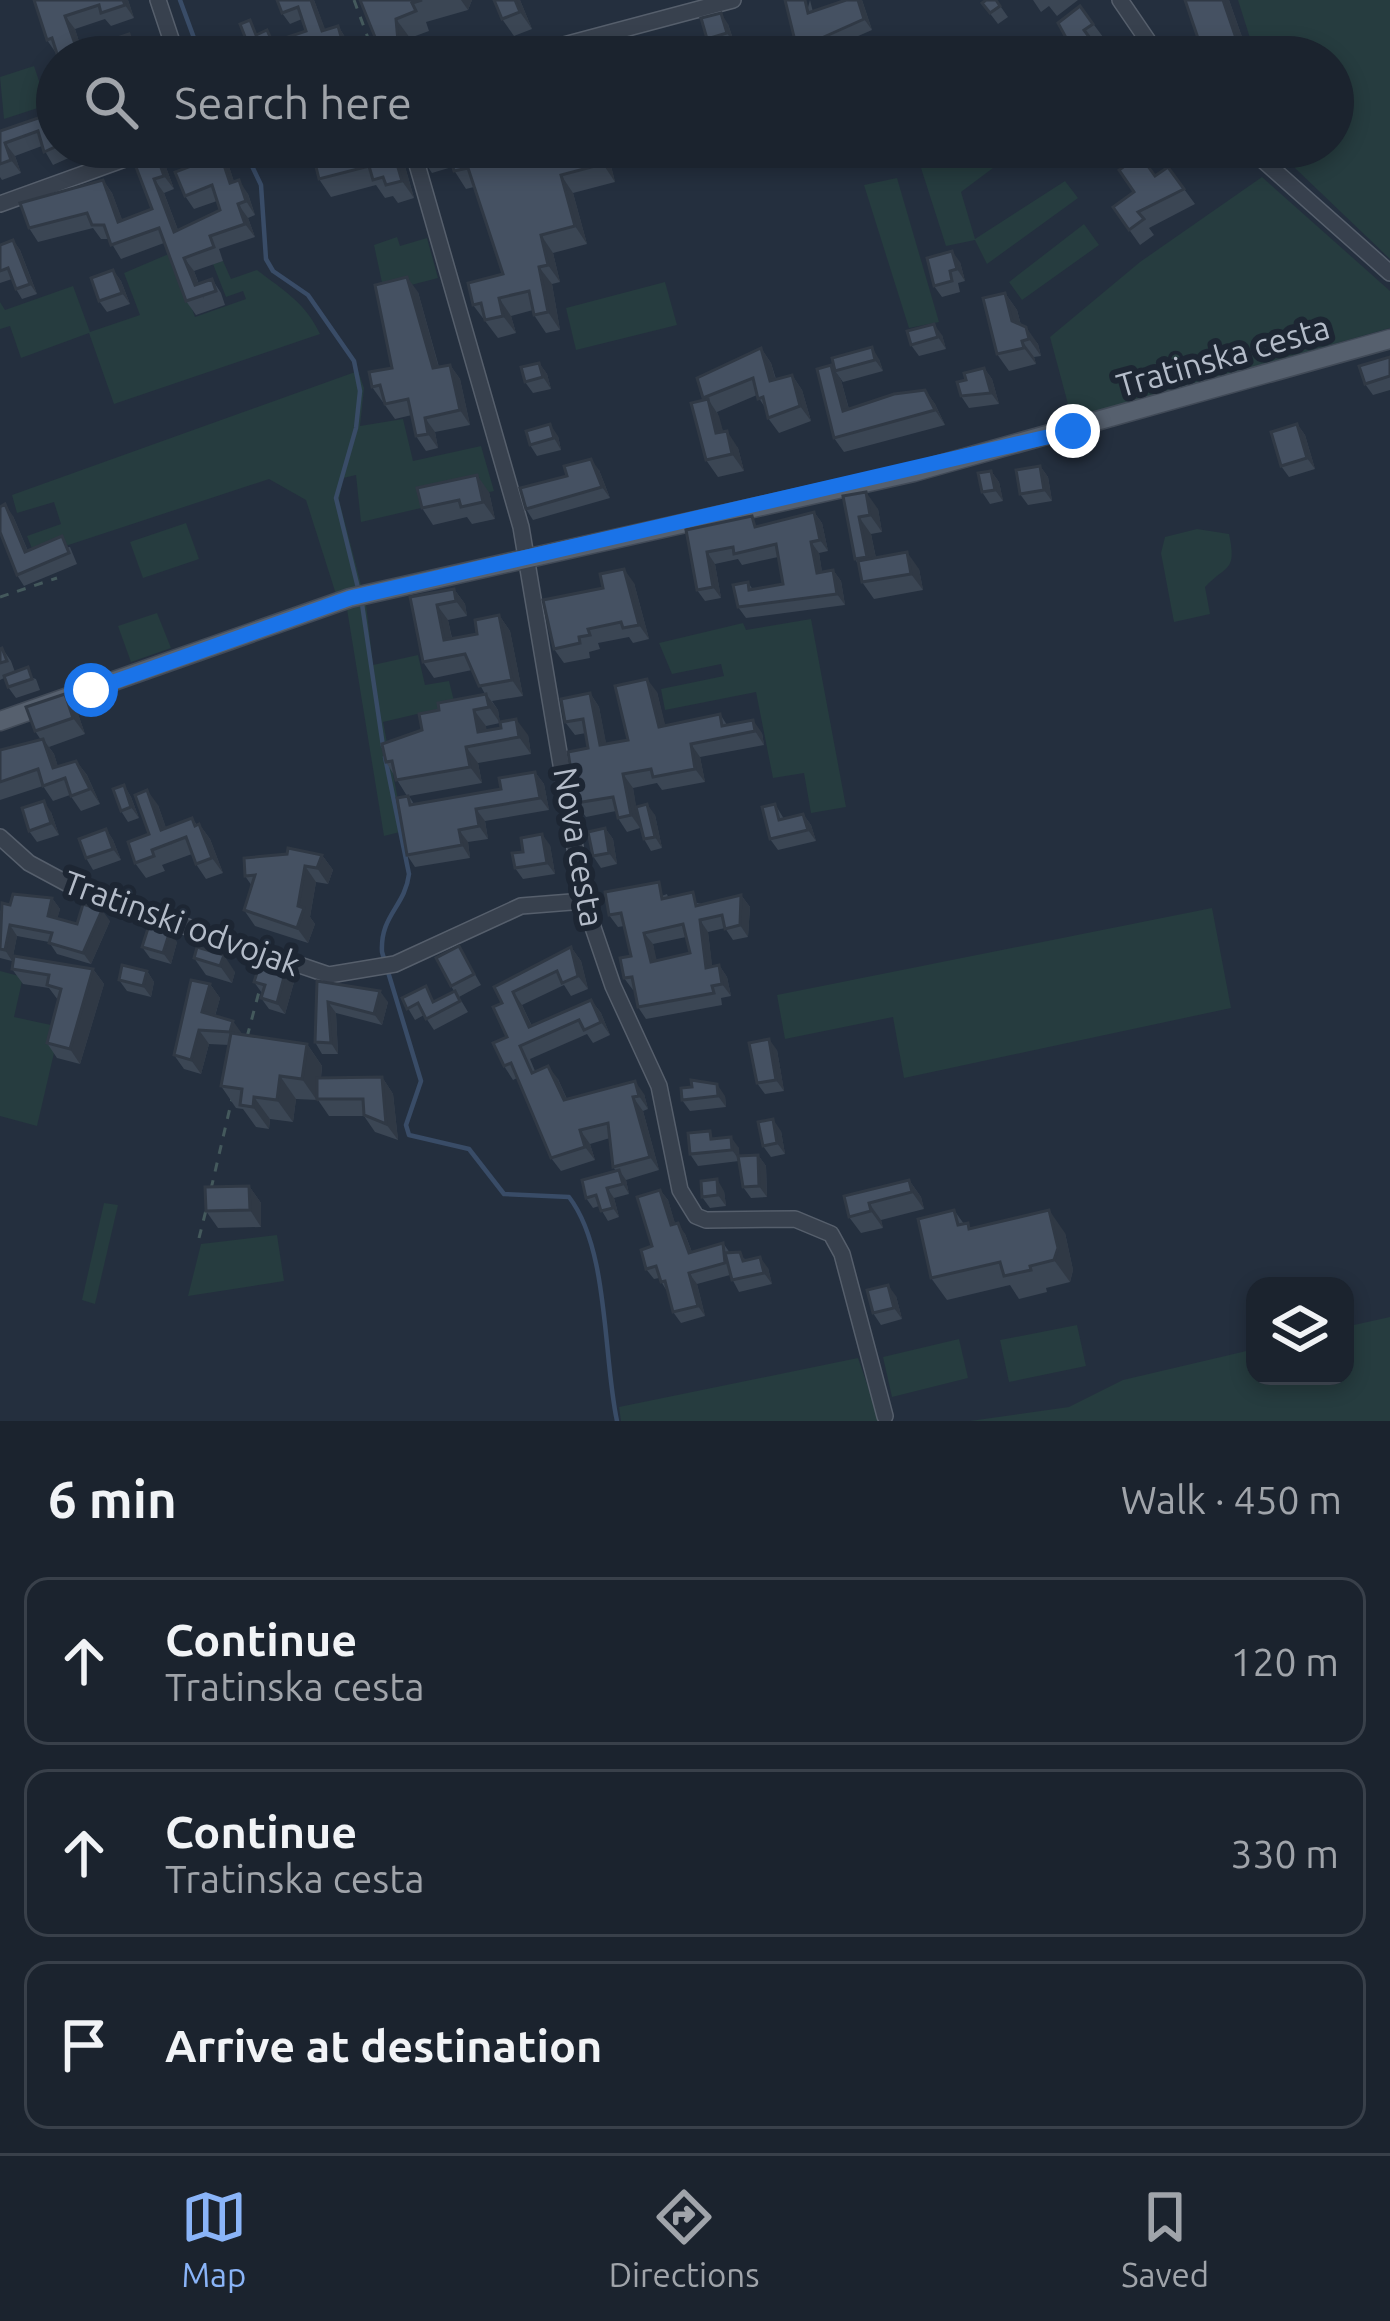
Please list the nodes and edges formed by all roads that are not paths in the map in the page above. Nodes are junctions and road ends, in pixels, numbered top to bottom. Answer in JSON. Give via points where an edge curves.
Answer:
{"nodes":[{"id":1,"x":158,"y":0,"type":"edge"},
{"id":2,"x":733,"y":0,"type":"edge"},
{"id":3,"x":1120,"y":0,"type":"edge"},
{"id":4,"x":171,"y":36,"type":"edge"},
{"id":5,"x":598,"y":36,"type":"edge"},
{"id":6,"x":1145,"y":36,"type":"edge"},
{"id":7,"x":101,"y":168,"type":"edge"},
{"id":8,"x":418,"y":168,"type":"edge"},
{"id":9,"x":1272,"y":168,"type":"edge"},
{"id":10,"x":0,"y":205,"type":"edge"},
{"id":11,"x":1390,"y":273,"type":"edge"},
{"id":12,"x":1390,"y":339,"type":"edge"},
{"id":13,"x":528,"y":558,"type":"junction"},
{"id":14,"x":0,"y":721,"type":"edge"},
{"id":15,"x":0,"y":837,"type":"edge"},
{"id":16,"x":584,"y":901,"type":"junction"},
{"id":17,"x":885,"y":1416,"type":"dead end"}],
"edges":[{"from":1,"to":4,"type":"street"},
{"from":2,"to":5,"type":"street"},
{"from":3,"to":6,"type":"street"},
{"from":7,"to":10,"type":"street"},
{"from":8,"to":13,"type":"street","name":"Nova cesta"},
{"from":9,"to":11,"type":"street"},
{"from":12,"to":13,"type":"main road","name":"Tratinska cesta","via":[[959,460]]},
{"from":13,"to":14,"type":"main road","name":"Tratinska cesta","via":[[350,598]]},
{"from":13,"to":16,"type":"street","name":"Nova cesta"},
{"from":15,"to":16,"type":"street","name":"Tratinski odvojak","via":[[28,863],[81,891],[329,975],[395,964],[521,906]]},
{"from":16,"to":17,"type":"street","name":"Nova cesta","via":[[659,1086],[686,1204],[706,1220],[795,1220],[831,1234]]}]}
